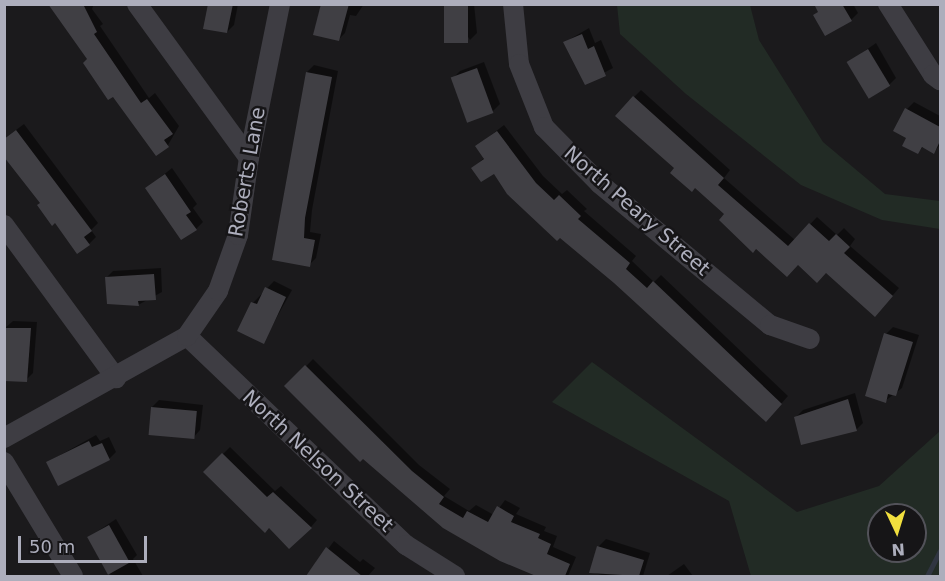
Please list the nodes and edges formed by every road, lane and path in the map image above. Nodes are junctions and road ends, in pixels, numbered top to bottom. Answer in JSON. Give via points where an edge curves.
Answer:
{"nodes":[{"id":1,"x":137,"y":4,"type":"edge"},
{"id":2,"x":280,"y":4,"type":"edge"},
{"id":3,"x":513,"y":4,"type":"edge"},
{"id":4,"x":888,"y":4,"type":"edge"},
{"id":5,"x":940,"y":80,"type":"edge"},
{"id":6,"x":249,"y":158,"type":"junction"},
{"id":7,"x":4,"y":225,"type":"edge"},
{"id":8,"x":187,"y":336,"type":"junction"},
{"id":9,"x":810,"y":339,"type":"dead end"},
{"id":10,"x":116,"y":378,"type":"junction"},
{"id":11,"x":4,"y":438,"type":"edge"},
{"id":12,"x":4,"y":462,"type":"edge"},
{"id":13,"x":73,"y":576,"type":"edge"},
{"id":14,"x":455,"y":576,"type":"edge"}],
"edges":[{"from":1,"to":6,"type":"street"},
{"from":2,"to":6,"type":"street","name":"Roberts Lane"},
{"from":3,"to":9,"type":"street","name":"North Peary Street","via":[[519,64],[544,127],[600,184],[770,325]]},
{"from":4,"to":5,"type":"street"},
{"from":6,"to":8,"type":"street","name":"Roberts Lane","via":[[238,235],[218,291]]},
{"from":7,"to":10,"type":"street"},
{"from":8,"to":10,"type":"street","name":"Roberts Lane"},
{"from":8,"to":14,"type":"street","name":"North Nelson Street","via":[[398,537]]},
{"from":10,"to":11,"type":"street","name":"Roberts Lane"},
{"from":12,"to":13,"type":"street"}]}
